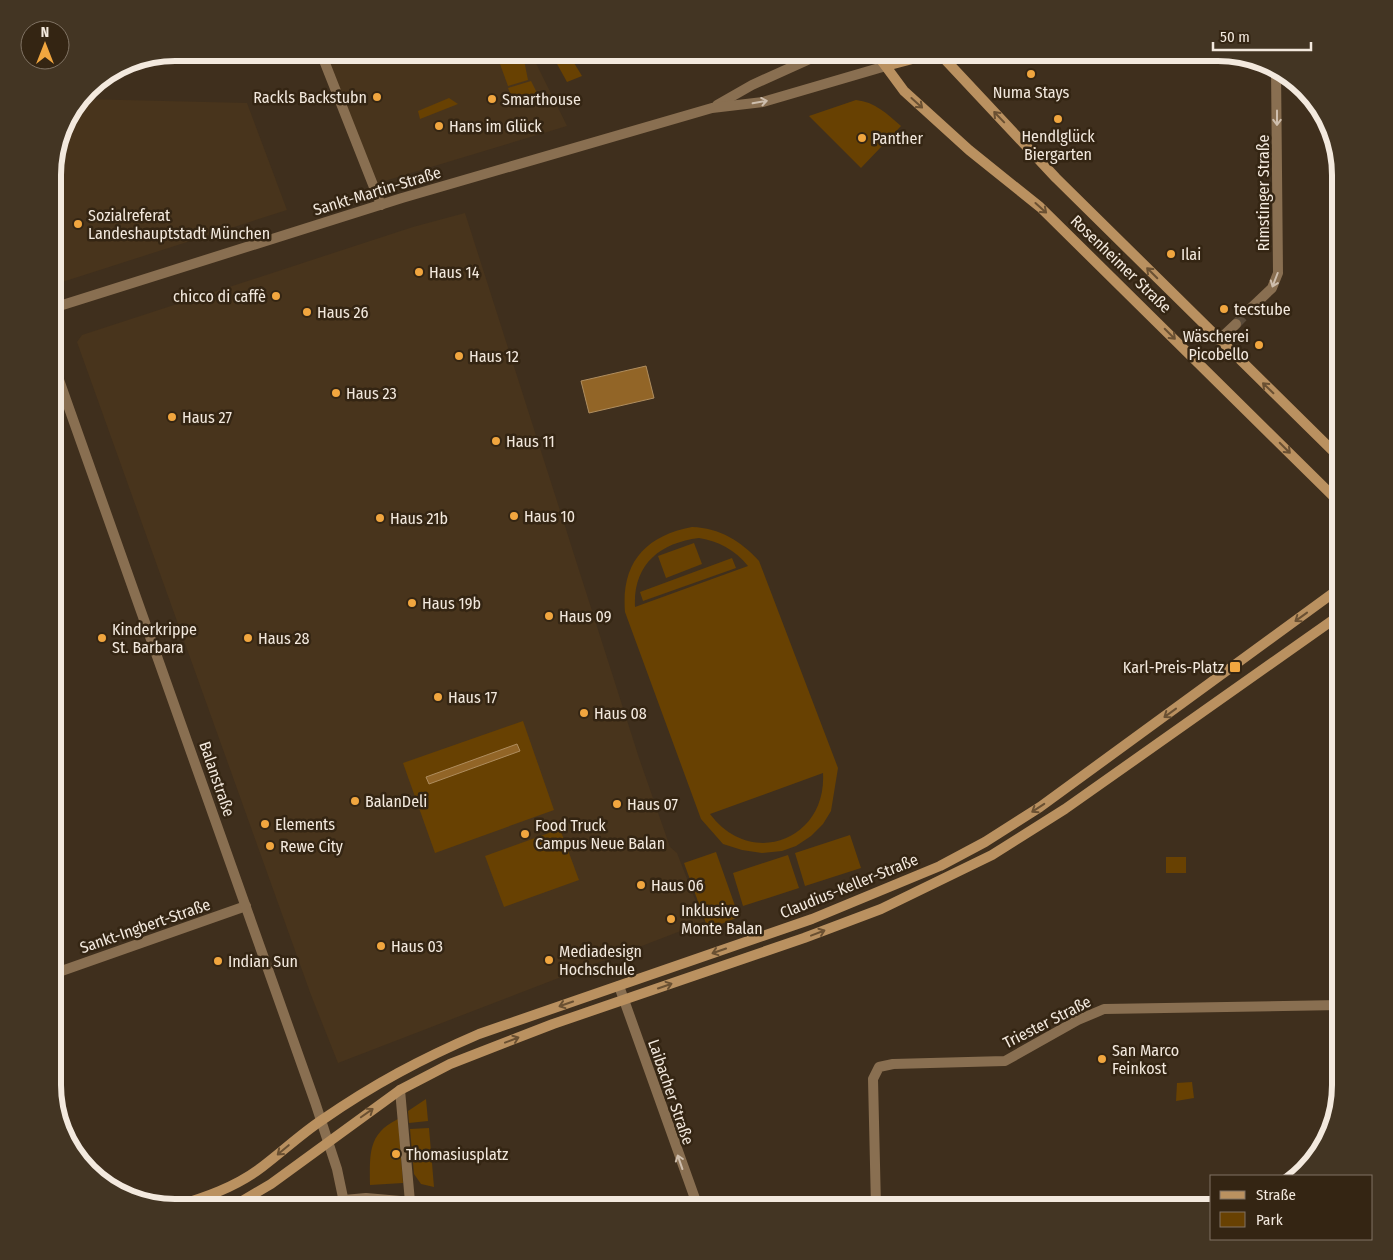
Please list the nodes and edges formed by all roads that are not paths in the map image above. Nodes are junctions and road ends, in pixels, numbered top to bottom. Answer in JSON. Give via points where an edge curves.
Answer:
{"nodes":[{"id":1,"x":325,"y":61,"type":"edge"},
{"id":2,"x":804,"y":61,"type":"edge"},
{"id":3,"x":882,"y":61,"type":"edge"},
{"id":4,"x":904,"y":61,"type":"edge"},
{"id":5,"x":946,"y":61,"type":"edge"},
{"id":6,"x":800,"y":63,"type":"joint"},
{"id":7,"x":886,"y":66,"type":"junction"},
{"id":8,"x":1276,"y":77,"type":"edge"},
{"id":9,"x":712,"y":108,"type":"junction"},
{"id":10,"x":381,"y":204,"type":"junction"},
{"id":11,"x":61,"y":305,"type":"edge"},
{"id":12,"x":1252,"y":308,"type":"tunnel mouth"},
{"id":13,"x":1236,"y":324,"type":"tunnel mouth"},
{"id":14,"x":1219,"y":340,"type":"junction"},
{"id":15,"x":61,"y":386,"type":"edge"},
{"id":16,"x":1332,"y":450,"type":"edge"},
{"id":17,"x":1332,"y":495,"type":"edge"},
{"id":18,"x":1332,"y":594,"type":"edge"},
{"id":19,"x":1332,"y":621,"type":"edge"},
{"id":20,"x":246,"y":906,"type":"junction"},
{"id":21,"x":61,"y":971,"type":"edge"},
{"id":22,"x":619,"y":986,"type":"junction"},
{"id":23,"x":624,"y":1000,"type":"junction"},
{"id":24,"x":1332,"y":1004,"type":"edge"},
{"id":25,"x":400,"y":1090,"type":"junction"},
{"id":26,"x":321,"y":1120,"type":"junction"},
{"id":27,"x":328,"y":1142,"type":"junction"},
{"id":28,"x":200,"y":1199,"type":"edge"},
{"id":29,"x":247,"y":1199,"type":"edge"},
{"id":30,"x":344,"y":1199,"type":"edge"},
{"id":31,"x":362,"y":1199,"type":"edge"},
{"id":32,"x":377,"y":1199,"type":"edge"},
{"id":33,"x":410,"y":1199,"type":"edge"},
{"id":34,"x":695,"y":1199,"type":"edge"},
{"id":35,"x":876,"y":1199,"type":"edge"}],
"edges":[{"from":1,"to":10,"type":"street"},
{"from":2,"to":6,"type":"street","name":"Sankt-Martin-Straße"},
{"from":3,"to":7,"type":"main road","name":"Rosenheimer Straße"},
{"from":4,"to":7,"type":"main road","name":"Sankt-Martin-Straße"},
{"from":14,"to":5,"type":"main road","name":"Rosenheimer Straße","one_way":true,"via":[[1056,178]]},
{"from":6,"to":9,"type":"street","name":"Sankt-Martin-Straße"},
{"from":9,"to":7,"type":"street","name":"Sankt-Martin-Straße","one_way":true,"via":[[763,102]]},
{"from":7,"to":17,"type":"main road","name":"Rosenheimer Straße","one_way":true,"via":[[909,97],[1040,207]]},
{"from":8,"to":12,"type":"street","name":"Rimstinger Straße","one_way":true,"via":[[1278,273],[1272,288]]},
{"from":9,"to":10,"type":"street","name":"Sankt-Martin-Straße"},
{"from":10,"to":11,"type":"street","name":"Sankt-Martin-Straße"},
{"from":13,"to":14,"type":"street"},
{"from":16,"to":14,"type":"main road","name":"Rosenheimer Straße","one_way":true},
{"from":15,"to":20,"type":"street","name":"Balanstraße"},
{"from":18,"to":22,"type":"main road","name":"Claudius-Keller-Straße","one_way":true,"via":[[1040,807],[985,842],[877,894]]},
{"from":23,"to":19,"type":"main road","name":"Claudius-Keller-Straße","one_way":true,"via":[[881,909],[992,855],[1064,809]]},
{"from":20,"to":21,"type":"street","name":"Sankt-Ingbert-Straße"},
{"from":20,"to":26,"type":"street","name":"Balanstraße"},
{"from":22,"to":23,"type":"street","name":"Laibacher Straße"},
{"from":22,"to":26,"type":"main road","name":"Claudius-Keller-Straße","one_way":true,"via":[[479,1034],[426,1057],[376,1084]]},
{"from":25,"to":23,"type":"main road","name":"Claudius-Keller-Straße","one_way":true,"via":[[450,1064]]},
{"from":34,"to":23,"type":"street","name":"Laibacher Straße","one_way":true},
{"from":24,"to":35,"type":"street","name":"Triester Straße","via":[[1104,1009],[1005,1061],[878,1067],[873,1079]]},
{"from":27,"to":25,"type":"main road","name":"Claudius-Keller-Straße","one_way":true},
{"from":25,"to":33,"type":"street"},
{"from":26,"to":27,"type":"street","name":"Balanstraße"},
{"from":26,"to":28,"type":"main road","name":"Claudius-Keller-Straße","one_way":true,"via":[[262,1167]]},
{"from":27,"to":29,"type":"main road","name":"Claudius-Keller-Straße"},
{"from":27,"to":30,"type":"street","name":"Balanstraße"},
{"from":31,"to":32,"type":"street"}]}
